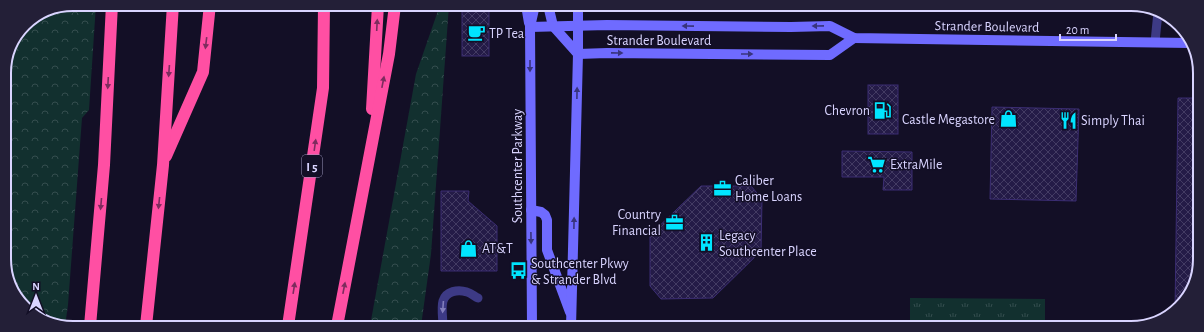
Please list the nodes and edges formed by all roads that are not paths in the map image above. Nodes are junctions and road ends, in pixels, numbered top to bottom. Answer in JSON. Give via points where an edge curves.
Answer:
{"nodes":[{"id":1,"x":112,"y":11,"type":"edge"},
{"id":2,"x":173,"y":11,"type":"edge"},
{"id":3,"x":209,"y":11,"type":"edge"},
{"id":4,"x":324,"y":11,"type":"edge"},
{"id":5,"x":378,"y":11,"type":"edge"},
{"id":6,"x":394,"y":11,"type":"edge"},
{"id":7,"x":527,"y":11,"type":"edge"},
{"id":8,"x":534,"y":11,"type":"edge"},
{"id":9,"x":549,"y":11,"type":"edge"},
{"id":10,"x":554,"y":11,"type":"edge"},
{"id":11,"x":578,"y":11,"type":"edge"},
{"id":12,"x":1157,"y":17,"type":"edge"},
{"id":13,"x":578,"y":25,"type":"junction"},
{"id":14,"x":553,"y":26,"type":"junction"},
{"id":15,"x":530,"y":27,"type":"junction"},
{"id":16,"x":854,"y":38,"type":"junction"},
{"id":17,"x":1155,"y":42,"type":"junction"},
{"id":18,"x":1185,"y":43,"type":"edge"},
{"id":19,"x":578,"y":54,"type":"junction"},
{"id":20,"x":368,"y":162,"type":"junction"},
{"id":21,"x":163,"y":164,"type":"junction"},
{"id":22,"x":531,"y":210,"type":"junction"},
{"id":23,"x":478,"y":298,"type":"dead end"},
{"id":24,"x":90,"y":321,"type":"edge"},
{"id":25,"x":147,"y":321,"type":"edge"},
{"id":26,"x":289,"y":321,"type":"edge"},
{"id":27,"x":337,"y":321,"type":"edge"},
{"id":28,"x":443,"y":321,"type":"edge"},
{"id":29,"x":532,"y":321,"type":"edge"},
{"id":30,"x":572,"y":321,"type":"edge"},
{"id":31,"x":572,"y":321,"type":"edge"}],
"edges":[{"from":1,"to":24,"type":"highway","one_way":true,"via":[[104,166]]},
{"from":2,"to":21,"type":"highway","one_way":true},
{"from":3,"to":21,"type":"highway","one_way":true,"via":[[202,72]]},
{"from":26,"to":4,"type":"highway","number":"I 5","one_way":true,"via":[[323,88]]},
{"from":20,"to":5,"type":"highway","one_way":true},
{"from":20,"to":6,"type":"highway","one_way":true,"via":[[389,54]]},
{"from":7,"to":15,"type":"main road"},
{"from":8,"to":15,"type":"main road","name":"Southcenter Parkway"},
{"from":9,"to":14,"type":"main road"},
{"from":10,"to":14,"type":"main road"},
{"from":11,"to":13,"type":"main road"},
{"from":12,"to":17,"type":"lane"},
{"from":13,"to":14,"type":"main road","name":"Strander Boulevard"},
{"from":16,"to":13,"type":"main road","name":"Strander Boulevard","one_way":true,"via":[[830,26]]},
{"from":13,"to":19,"type":"main road"},
{"from":14,"to":15,"type":"main road","name":"Strander Boulevard"},
{"from":14,"to":19,"type":"main road"},
{"from":15,"to":22,"type":"main road","name":"Southcenter Parkway","one_way":true},
{"from":16,"to":17,"type":"main road","name":"Strander Boulevard"},
{"from":19,"to":16,"type":"main road","name":"Strander Boulevard","one_way":true,"via":[[830,55]]},
{"from":17,"to":18,"type":"main road","name":"Strander Boulevard"},
{"from":30,"to":19,"type":"main road","one_way":true},
{"from":27,"to":20,"type":"highway","one_way":true},
{"from":21,"to":25,"type":"highway","one_way":true},
{"from":22,"to":29,"type":"main road","name":"Southcenter Parkway","one_way":true},
{"from":22,"to":31,"type":"main road","via":[[545,215],[547,220],[547,250]]},
{"from":23,"to":28,"type":"lane","one_way":true,"via":[[468,292],[451,292],[443,302]]}]}
